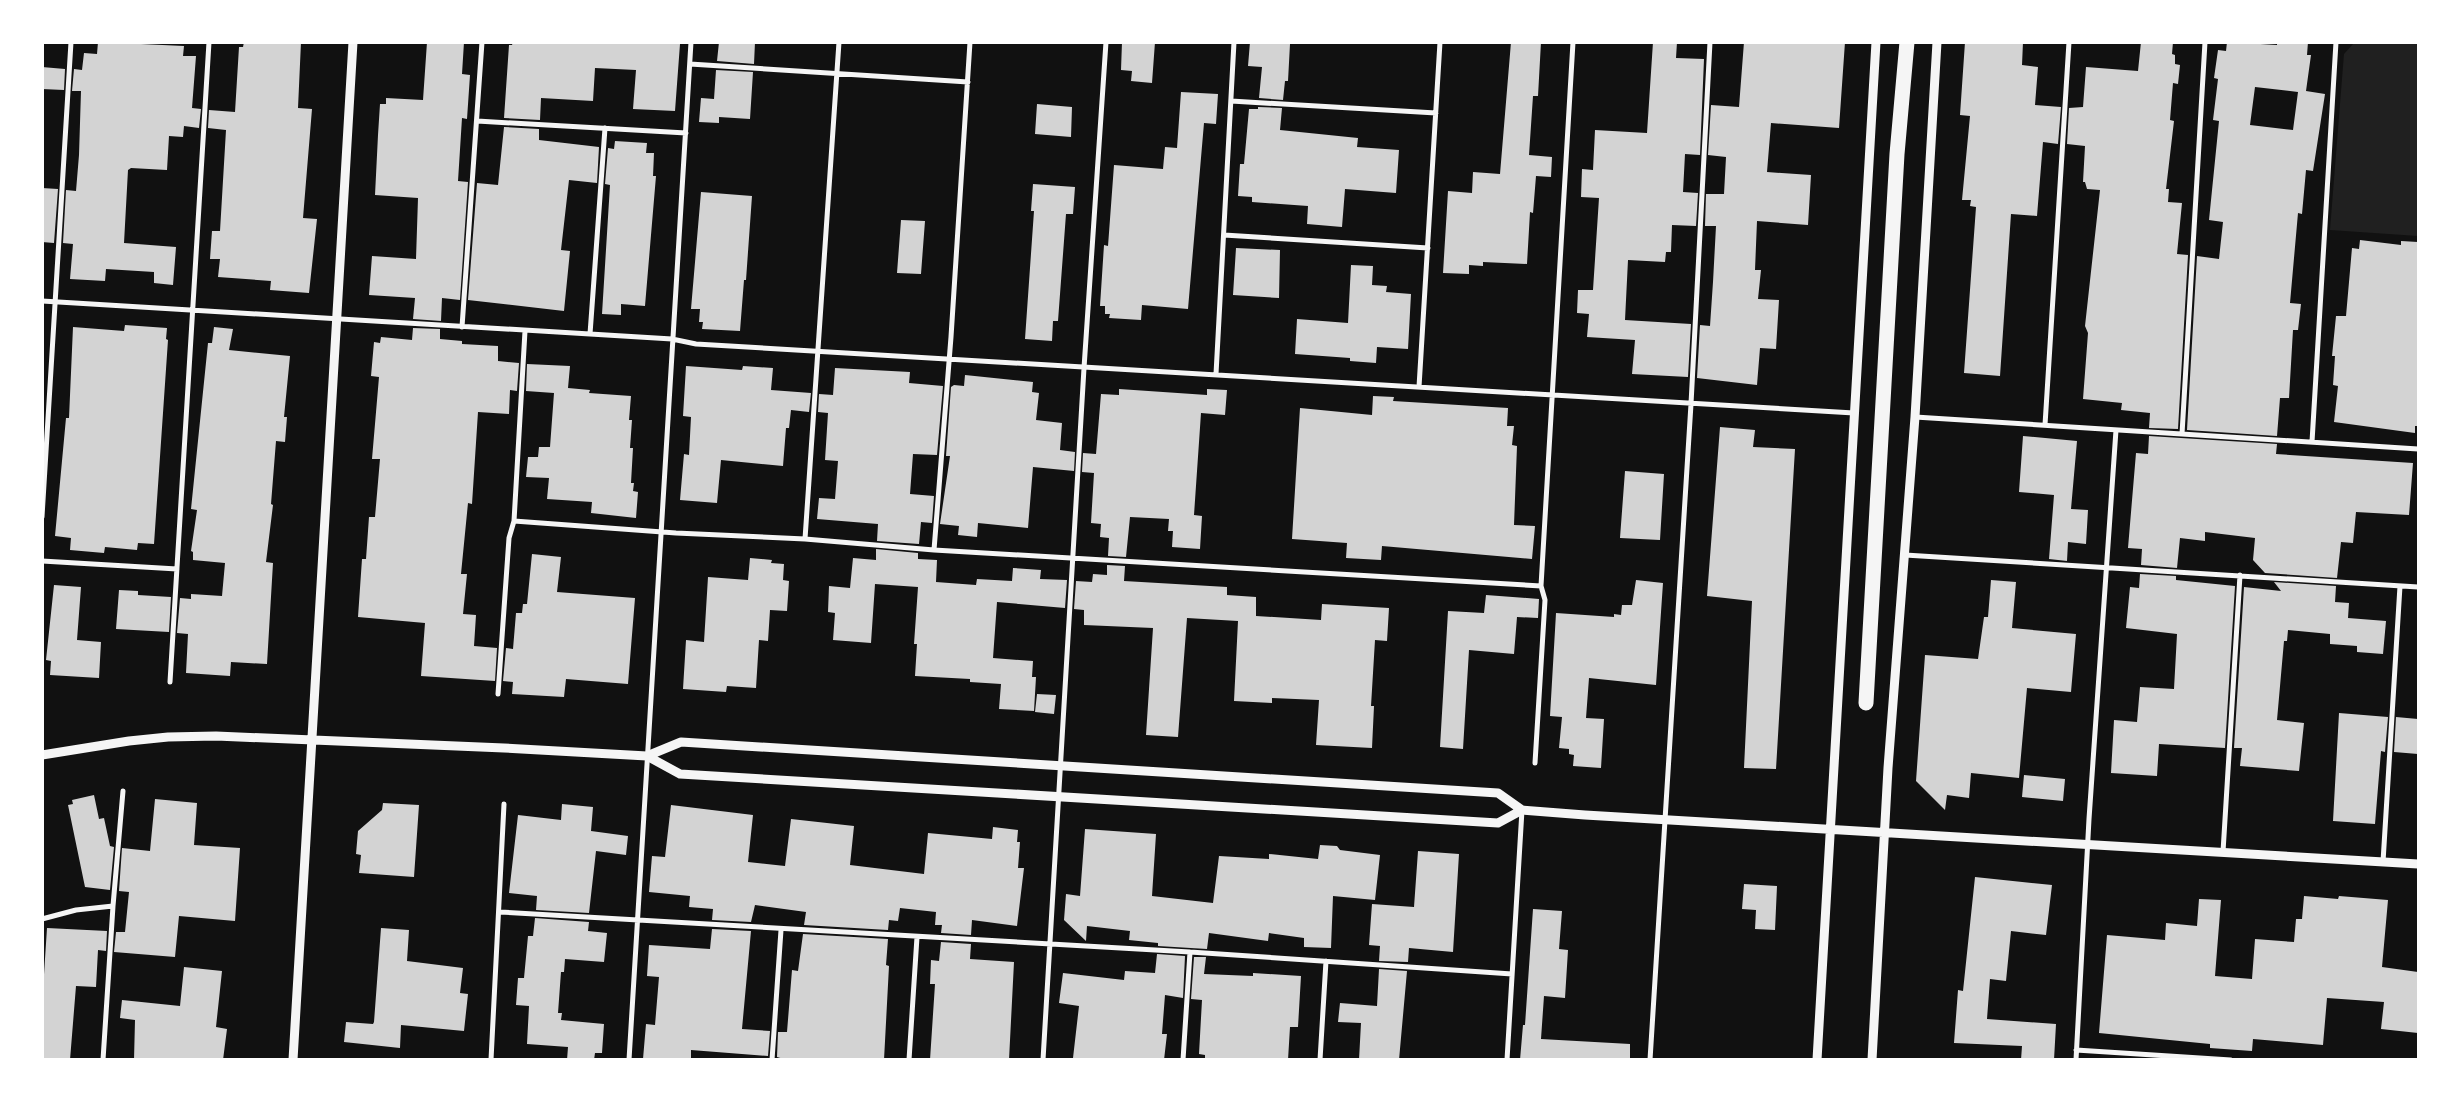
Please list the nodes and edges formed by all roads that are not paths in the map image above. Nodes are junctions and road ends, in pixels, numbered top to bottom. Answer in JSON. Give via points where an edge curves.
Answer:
{"nodes":[{"id":1,"x":70,"y":42,"type":"edge"},
{"id":2,"x":209,"y":42,"type":"edge"},
{"id":3,"x":353,"y":42,"type":"edge"},
{"id":4,"x":482,"y":42,"type":"edge"},
{"id":5,"x":691,"y":42,"type":"edge"},
{"id":6,"x":838,"y":42,"type":"edge"},
{"id":7,"x":970,"y":42,"type":"edge"},
{"id":8,"x":1106,"y":42,"type":"edge"},
{"id":9,"x":1234,"y":42,"type":"edge"},
{"id":10,"x":1440,"y":42,"type":"edge"},
{"id":11,"x":1573,"y":42,"type":"edge"},
{"id":12,"x":1710,"y":42,"type":"edge"},
{"id":13,"x":1876,"y":42,"type":"edge"},
{"id":14,"x":1907,"y":42,"type":"edge"},
{"id":15,"x":1937,"y":42,"type":"edge"},
{"id":16,"x":2069,"y":42,"type":"edge"},
{"id":17,"x":2205,"y":42,"type":"edge"},
{"id":18,"x":2336,"y":42,"type":"edge"},
{"id":19,"x":690,"y":64,"type":"junction"},
{"id":20,"x":836,"y":73,"type":"junction"},
{"id":21,"x":968,"y":82,"type":"junction"},
{"id":22,"x":1231,"y":101,"type":"junction"},
{"id":23,"x":1436,"y":113,"type":"junction"},
{"id":24,"x":477,"y":121,"type":"junction"},
{"id":25,"x":605,"y":128,"type":"junction"},
{"id":26,"x":686,"y":133,"type":"junction"},
{"id":27,"x":1224,"y":235,"type":"junction"},
{"id":28,"x":1428,"y":248,"type":"junction"},
{"id":29,"x":42,"y":301,"type":"edge"},
{"id":30,"x":56,"y":302,"type":"junction"},
{"id":31,"x":193,"y":311,"type":"junction"},
{"id":32,"x":337,"y":320,"type":"junction"},
{"id":33,"x":462,"y":327,"type":"junction"},
{"id":34,"x":525,"y":331,"type":"junction"},
{"id":35,"x":590,"y":334,"type":"junction"},
{"id":36,"x":672,"y":339,"type":"junction"},
{"id":37,"x":819,"y":352,"type":"junction"},
{"id":38,"x":950,"y":360,"type":"junction"},
{"id":39,"x":1084,"y":368,"type":"junction"},
{"id":40,"x":1216,"y":374,"type":"junction"},
{"id":41,"x":1419,"y":387,"type":"junction"},
{"id":42,"x":1553,"y":396,"type":"junction"},
{"id":43,"x":1691,"y":404,"type":"junction"},
{"id":44,"x":1854,"y":413,"type":"junction"},
{"id":45,"x":1915,"y":417,"type":"junction"},
{"id":46,"x":2045,"y":425,"type":"junction"},
{"id":47,"x":2116,"y":430,"type":"junction"},
{"id":48,"x":45,"y":433,"type":"edge"},
{"id":49,"x":2182,"y":434,"type":"junction"},
{"id":50,"x":2312,"y":442,"type":"junction"},
{"id":51,"x":2418,"y":449,"type":"edge"},
{"id":52,"x":42,"y":517,"type":"edge"},
{"id":53,"x":514,"y":521,"type":"junction"},
{"id":54,"x":661,"y":532,"type":"junction"},
{"id":55,"x":805,"y":539,"type":"junction"},
{"id":56,"x":934,"y":550,"type":"junction"},
{"id":57,"x":1905,"y":555,"type":"junction"},
{"id":58,"x":1073,"y":557,"type":"junction"},
{"id":59,"x":42,"y":562,"type":"edge"},
{"id":60,"x":2107,"y":567,"type":"junction"},
{"id":61,"x":177,"y":569,"type":"junction"},
{"id":62,"x":2240,"y":575,"type":"junction"},
{"id":63,"x":1541,"y":586,"type":"junction"},
{"id":64,"x":2400,"y":586,"type":"junction"},
{"id":65,"x":2418,"y":588,"type":"edge"},
{"id":66,"x":170,"y":682,"type":"dead end"},
{"id":67,"x":498,"y":694,"type":"dead end"},
{"id":68,"x":1866,"y":702,"type":"dead end"},
{"id":69,"x":312,"y":739,"type":"junction"},
{"id":70,"x":42,"y":755,"type":"edge"},
{"id":71,"x":647,"y":756,"type":"junction"},
{"id":72,"x":1535,"y":763,"type":"dead end"},
{"id":73,"x":1061,"y":766,"type":"junction"},
{"id":74,"x":123,"y":791,"type":"dead end"},
{"id":75,"x":1059,"y":797,"type":"junction"},
{"id":76,"x":504,"y":804,"type":"dead end"},
{"id":77,"x":1522,"y":810,"type":"junction"},
{"id":78,"x":1665,"y":820,"type":"junction"},
{"id":79,"x":1830,"y":829,"type":"junction"},
{"id":80,"x":1884,"y":833,"type":"junction"},
{"id":81,"x":2087,"y":844,"type":"junction"},
{"id":82,"x":2223,"y":852,"type":"junction"},
{"id":83,"x":2383,"y":862,"type":"junction"},
{"id":84,"x":2418,"y":864,"type":"edge"},
{"id":85,"x":112,"y":906,"type":"junction"},
{"id":86,"x":500,"y":912,"type":"junction"},
{"id":87,"x":42,"y":919,"type":"edge"},
{"id":88,"x":637,"y":921,"type":"junction"},
{"id":89,"x":781,"y":930,"type":"junction"},
{"id":90,"x":917,"y":937,"type":"junction"},
{"id":91,"x":1050,"y":944,"type":"junction"},
{"id":92,"x":1190,"y":952,"type":"junction"},
{"id":93,"x":1326,"y":961,"type":"junction"},
{"id":94,"x":1512,"y":974,"type":"junction"},
{"id":95,"x":2076,"y":1050,"type":"junction"},
{"id":96,"x":104,"y":1060,"type":"edge"},
{"id":97,"x":293,"y":1060,"type":"edge"},
{"id":98,"x":491,"y":1060,"type":"edge"},
{"id":99,"x":629,"y":1060,"type":"edge"},
{"id":100,"x":772,"y":1060,"type":"edge"},
{"id":101,"x":909,"y":1060,"type":"edge"},
{"id":102,"x":1042,"y":1060,"type":"edge"},
{"id":103,"x":1183,"y":1060,"type":"edge"},
{"id":104,"x":1320,"y":1060,"type":"edge"},
{"id":105,"x":1507,"y":1060,"type":"edge"},
{"id":106,"x":1650,"y":1060,"type":"edge"},
{"id":107,"x":1817,"y":1060,"type":"edge"},
{"id":108,"x":1872,"y":1060,"type":"edge"},
{"id":109,"x":2076,"y":1060,"type":"edge"},
{"id":110,"x":2231,"y":1060,"type":"edge"}],
"edges":[{"from":1,"to":30,"type":"street"},
{"from":2,"to":31,"type":"street"},
{"from":3,"to":32,"type":"street"},
{"from":4,"to":24,"type":"street"},
{"from":5,"to":19,"type":"street"},
{"from":6,"to":20,"type":"street"},
{"from":7,"to":21,"type":"street"},
{"from":8,"to":39,"type":"street"},
{"from":9,"to":22,"type":"street"},
{"from":10,"to":23,"type":"street"},
{"from":11,"to":42,"type":"street"},
{"from":12,"to":43,"type":"street"},
{"from":13,"to":44,"type":"street"},
{"from":14,"to":68,"type":"highway","via":[[1895,184]]},
{"from":15,"to":45,"type":"street"},
{"from":16,"to":46,"type":"street"},
{"from":17,"to":49,"type":"street"},
{"from":18,"to":50,"type":"street"},
{"from":19,"to":20,"type":"street"},
{"from":19,"to":26,"type":"street"},
{"from":20,"to":21,"type":"street"},
{"from":20,"to":37,"type":"street"},
{"from":21,"to":38,"type":"street"},
{"from":22,"to":23,"type":"street"},
{"from":22,"to":27,"type":"street"},
{"from":23,"to":28,"type":"street"},
{"from":24,"to":25,"type":"street"},
{"from":24,"to":33,"type":"street"},
{"from":25,"to":26,"type":"street"},
{"from":25,"to":35,"type":"street"},
{"from":26,"to":36,"type":"street"},
{"from":27,"to":28,"type":"street"},
{"from":27,"to":40,"type":"street"},
{"from":28,"to":41,"type":"street"},
{"from":29,"to":30,"type":"street"},
{"from":30,"to":31,"type":"street"},
{"from":30,"to":48,"type":"street"},
{"from":31,"to":32,"type":"street"},
{"from":31,"to":61,"type":"street"},
{"from":32,"to":33,"type":"street"},
{"from":32,"to":69,"type":"street"},
{"from":33,"to":34,"type":"street"},
{"from":34,"to":35,"type":"street"},
{"from":34,"to":53,"type":"street"},
{"from":35,"to":36,"type":"street"},
{"from":36,"to":37,"type":"street","via":[[696,344]]},
{"from":36,"to":54,"type":"street"},
{"from":37,"to":38,"type":"street"},
{"from":37,"to":55,"type":"street"},
{"from":38,"to":39,"type":"street"},
{"from":38,"to":56,"type":"street"},
{"from":39,"to":40,"type":"street"},
{"from":39,"to":58,"type":"street"},
{"from":40,"to":41,"type":"street"},
{"from":41,"to":42,"type":"street"},
{"from":42,"to":43,"type":"street"},
{"from":42,"to":63,"type":"street"},
{"from":43,"to":44,"type":"street"},
{"from":43,"to":78,"type":"street"},
{"from":44,"to":79,"type":"street"},
{"from":45,"to":46,"type":"street"},
{"from":45,"to":57,"type":"street"},
{"from":46,"to":47,"type":"street"},
{"from":47,"to":49,"type":"street"},
{"from":47,"to":60,"type":"street"},
{"from":48,"to":52,"type":"street"},
{"from":49,"to":50,"type":"street"},
{"from":50,"to":51,"type":"street"},
{"from":53,"to":54,"type":"street"},
{"from":53,"to":67,"type":"street","via":[[509,538]]},
{"from":54,"to":55,"type":"street"},
{"from":54,"to":71,"type":"street"},
{"from":55,"to":56,"type":"street"},
{"from":56,"to":58,"type":"street"},
{"from":57,"to":60,"type":"street"},
{"from":57,"to":80,"type":"street"},
{"from":58,"to":63,"type":"street"},
{"from":58,"to":73,"type":"street"},
{"from":59,"to":61,"type":"street"},
{"from":60,"to":62,"type":"street"},
{"from":60,"to":81,"type":"street"},
{"from":61,"to":66,"type":"street"},
{"from":62,"to":64,"type":"street"},
{"from":62,"to":82,"type":"street"},
{"from":63,"to":72,"type":"street","via":[[1545,600]]},
{"from":64,"to":65,"type":"street"},
{"from":64,"to":83,"type":"street"},
{"from":69,"to":70,"type":"street","via":[[168,737]]},
{"from":69,"to":71,"type":"street"},
{"from":69,"to":97,"type":"street"},
{"from":71,"to":73,"type":"street","via":[[681,742]]},
{"from":71,"to":75,"type":"street","via":[[680,774]]},
{"from":71,"to":88,"type":"street"},
{"from":73,"to":75,"type":"street"},
{"from":73,"to":77,"type":"street","via":[[1498,793]]},
{"from":74,"to":85,"type":"street"},
{"from":75,"to":77,"type":"street","via":[[1498,823]]},
{"from":75,"to":91,"type":"street"},
{"from":76,"to":86,"type":"street"},
{"from":77,"to":78,"type":"street"},
{"from":77,"to":94,"type":"street"},
{"from":78,"to":79,"type":"street"},
{"from":78,"to":106,"type":"street"},
{"from":79,"to":80,"type":"street"},
{"from":79,"to":107,"type":"street"},
{"from":80,"to":81,"type":"street"},
{"from":80,"to":108,"type":"street"},
{"from":81,"to":82,"type":"street"},
{"from":81,"to":95,"type":"street"},
{"from":82,"to":83,"type":"street"},
{"from":83,"to":84,"type":"street"},
{"from":85,"to":87,"type":"street","via":[[76,910]]},
{"from":85,"to":96,"type":"street"},
{"from":86,"to":88,"type":"street"},
{"from":86,"to":98,"type":"street"},
{"from":88,"to":89,"type":"street"},
{"from":88,"to":99,"type":"street"},
{"from":89,"to":90,"type":"street"},
{"from":89,"to":100,"type":"street"},
{"from":90,"to":91,"type":"street"},
{"from":90,"to":101,"type":"street"},
{"from":91,"to":92,"type":"street"},
{"from":91,"to":102,"type":"street"},
{"from":92,"to":93,"type":"street"},
{"from":92,"to":103,"type":"street"},
{"from":93,"to":94,"type":"street"},
{"from":93,"to":104,"type":"street"},
{"from":94,"to":105,"type":"street"},
{"from":95,"to":109,"type":"street"},
{"from":95,"to":110,"type":"street"}]}
